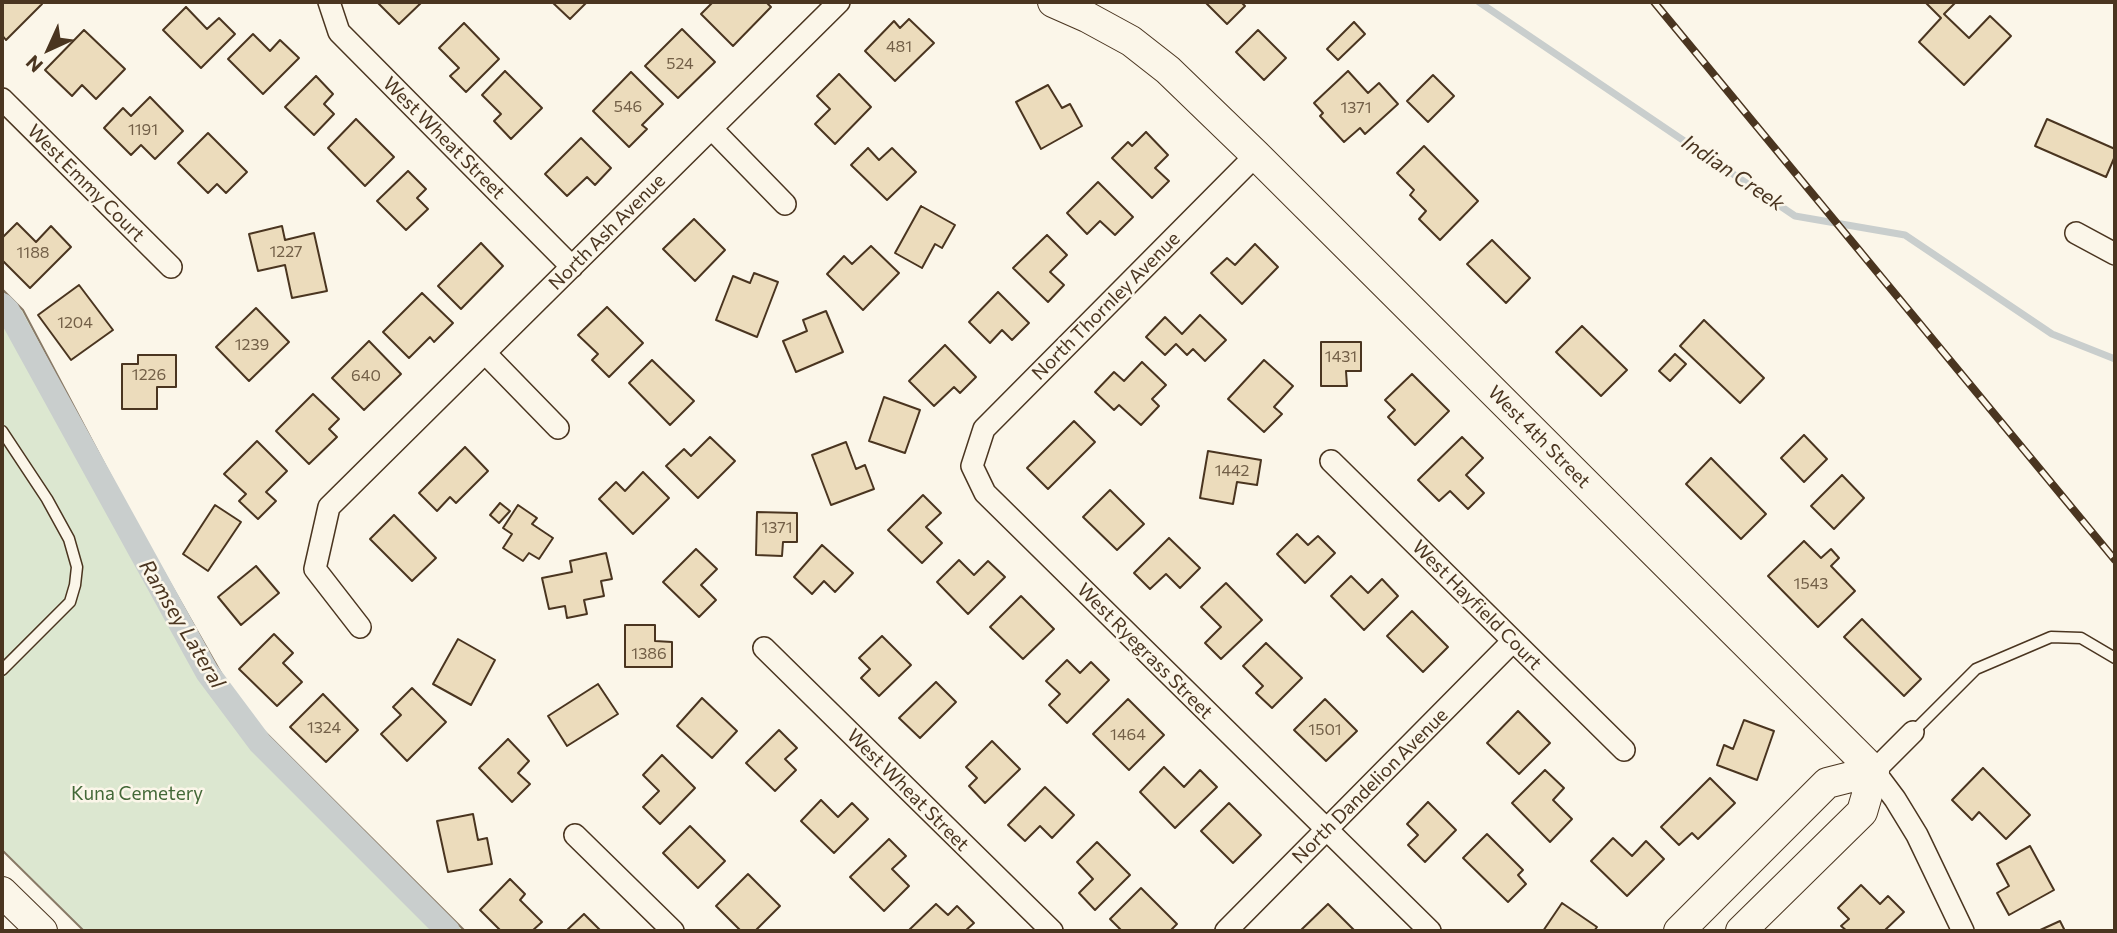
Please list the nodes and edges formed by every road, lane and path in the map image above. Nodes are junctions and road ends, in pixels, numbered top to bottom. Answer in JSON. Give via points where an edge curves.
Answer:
{"nodes":[{"id":1,"x":330,"y":2,"type":"edge"},
{"id":2,"x":839,"y":2,"type":"edge"},
{"id":3,"x":1053,"y":2,"type":"edge"},
{"id":4,"x":2,"y":99,"type":"edge"},
{"id":5,"x":712,"y":129,"type":"junction"},
{"id":6,"x":1256,"y":155,"type":"junction"},
{"id":7,"x":785,"y":204,"type":"dead end"},
{"id":8,"x":2076,"y":233,"type":"dead end"},
{"id":9,"x":2115,"y":254,"type":"edge"},
{"id":10,"x":171,"y":267,"type":"dead end"},
{"id":11,"x":572,"y":267,"type":"junction"},
{"id":12,"x":485,"y":353,"type":"junction"},
{"id":13,"x":558,"y":428,"type":"dead end"},
{"id":14,"x":2,"y":431,"type":"edge"},
{"id":15,"x":1331,"y":461,"type":"dead end"},
{"id":16,"x":972,"y":466,"type":"joint"},
{"id":17,"x":360,"y":627,"type":"dead end"},
{"id":18,"x":1513,"y":640,"type":"junction"},
{"id":19,"x":764,"y":649,"type":"dead end"},
{"id":20,"x":2115,"y":658,"type":"edge"},
{"id":21,"x":2,"y":670,"type":"edge"},
{"id":22,"x":1913,"y":732,"type":"joint"},
{"id":23,"x":1624,"y":750,"type":"dead end"},
{"id":24,"x":1874,"y":771,"type":"junction"},
{"id":25,"x":1327,"y":830,"type":"junction"},
{"id":26,"x":575,"y":835,"type":"dead end"},
{"id":27,"x":2,"y":892,"type":"edge"},
{"id":28,"x":42,"y":931,"type":"edge"},
{"id":29,"x":673,"y":931,"type":"edge"},
{"id":30,"x":1052,"y":931,"type":"edge"},
{"id":31,"x":1226,"y":931,"type":"edge"},
{"id":32,"x":1430,"y":931,"type":"edge"},
{"id":33,"x":1679,"y":931,"type":"edge"},
{"id":34,"x":1741,"y":931,"type":"edge"},
{"id":35,"x":1963,"y":931,"type":"edge"}],
"edges":[{"from":1,"to":11,"type":"street","name":"West Wheat Street","via":[[339,32]]},
{"from":2,"to":5,"type":"street","name":"North Ash Avenue"},
{"from":3,"to":6,"type":"main road","name":"West 4th Street","via":[[1131,41],[1168,70]]},
{"from":4,"to":10,"type":"street","name":"West Emmy Court"},
{"from":5,"to":7,"type":"street"},
{"from":5,"to":11,"type":"street","name":"North Ash Avenue"},
{"from":6,"to":16,"type":"street","name":"North Thornley Avenue","via":[[984,429]]},
{"from":6,"to":24,"type":"main road","name":"West 4th Street"},
{"from":8,"to":9,"type":"street"},
{"from":11,"to":12,"type":"street","name":"North Ash Avenue"},
{"from":12,"to":13,"type":"street"},
{"from":12,"to":17,"type":"street","name":"North Ash Avenue","via":[[329,507],[315,569]]},
{"from":14,"to":21,"type":"lane","via":[[47,499],[69,539],[77,567],[70,602]]},
{"from":15,"to":18,"type":"street","name":"West Hayfield Court"},
{"from":16,"to":25,"type":"street","name":"West Ryegrass Street","via":[[985,493]]},
{"from":18,"to":23,"type":"street","name":"West Hayfield Court"},
{"from":18,"to":25,"type":"street","name":"North Dandelion Avenue"},
{"from":19,"to":30,"type":"street","name":"West Wheat Street"},
{"from":20,"to":22,"type":"lane","via":[[2081,638],[2051,637],[1976,669]]},
{"from":22,"to":24,"type":"street"},
{"from":24,"to":33,"type":"main road","via":[[1827,783]]},
{"from":24,"to":34,"type":"main road","via":[[1861,812]]},
{"from":24,"to":35,"type":"street","name":"West 4th Street","via":[[1917,835]]},
{"from":25,"to":31,"type":"street","name":"North Dandelion Avenue"},
{"from":25,"to":32,"type":"street","name":"West Ryegrass Street"},
{"from":26,"to":29,"type":"street"},
{"from":27,"to":28,"type":"main road"}]}
